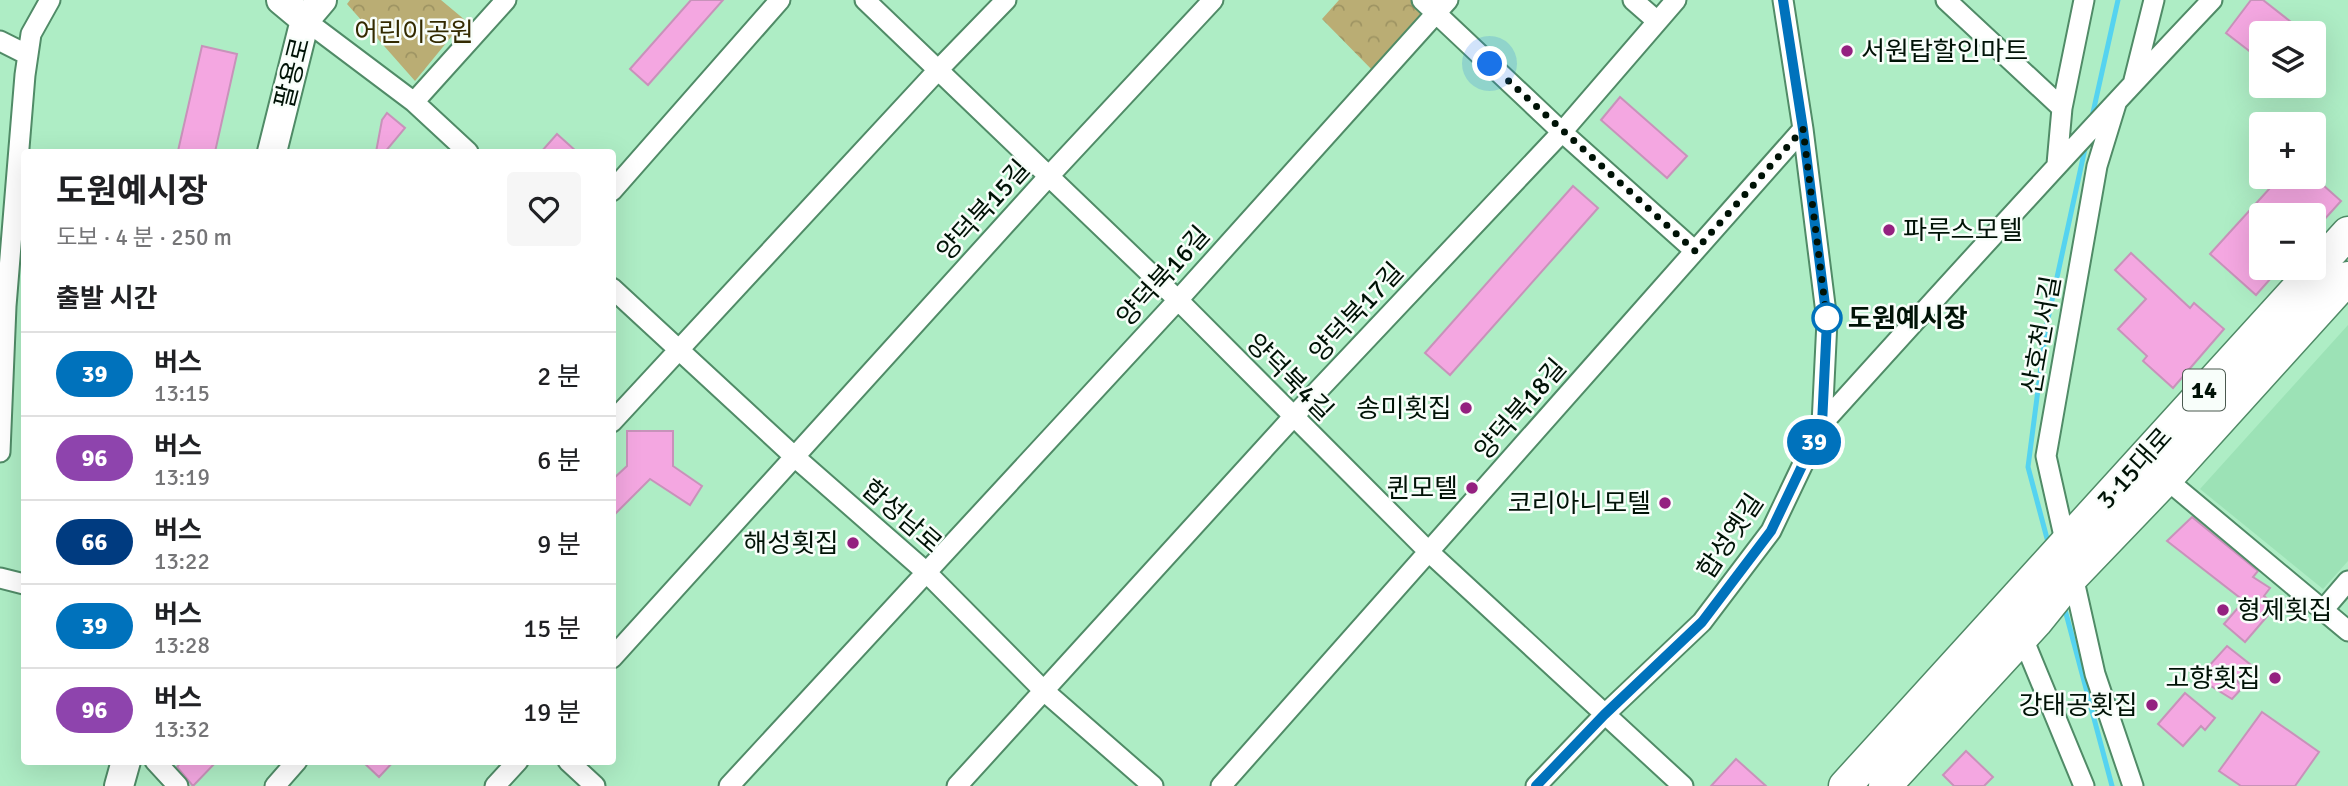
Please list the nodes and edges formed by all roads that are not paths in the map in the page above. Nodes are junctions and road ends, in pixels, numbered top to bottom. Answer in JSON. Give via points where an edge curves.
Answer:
{"nodes":[{"id":1,"x":50,"y":0,"type":"edge"},
{"id":2,"x":281,"y":0,"type":"edge"},
{"id":3,"x":506,"y":0,"type":"edge"},
{"id":4,"x":780,"y":0,"type":"edge"},
{"id":5,"x":865,"y":0,"type":"edge"},
{"id":6,"x":1006,"y":0,"type":"edge"},
{"id":7,"x":1213,"y":0,"type":"edge"},
{"id":8,"x":1633,"y":0,"type":"edge"},
{"id":9,"x":1676,"y":0,"type":"edge"},
{"id":10,"x":1783,"y":0,"type":"edge"},
{"id":11,"x":1946,"y":0,"type":"edge"},
{"id":12,"x":2084,"y":0,"type":"edge"},
{"id":13,"x":2154,"y":0,"type":"edge"},
{"id":14,"x":2212,"y":0,"type":"edge"},
{"id":15,"x":1436,"y":4,"type":"edge"},
{"id":16,"x":314,"y":10,"type":"edge"},
{"id":17,"x":1657,"y":21,"type":"junction"},
{"id":18,"x":0,"y":41,"type":"edge"},
{"id":19,"x":28,"y":55,"type":"junction"},
{"id":20,"x":938,"y":70,"type":"junction"},
{"id":21,"x":2133,"y":83,"type":"junction"},
{"id":22,"x":414,"y":102,"type":"junction"},
{"id":23,"x":2062,"y":108,"type":"junction"},
{"id":24,"x":2110,"y":110,"type":"junction"},
{"id":25,"x":1803,"y":129,"type":"junction"},
{"id":26,"x":1562,"y":132,"type":"junction"},
{"id":27,"x":273,"y":149,"type":"edge"},
{"id":28,"x":465,"y":149,"type":"edge"},
{"id":29,"x":2060,"y":161,"type":"junction"},
{"id":30,"x":1049,"y":176,"type":"junction"},
{"id":31,"x":616,"y":186,"type":"edge"},
{"id":32,"x":2348,"y":233,"type":"edge"},
{"id":33,"x":1695,"y":251,"type":"junction"},
{"id":34,"x":2348,"y":278,"type":"edge"},
{"id":35,"x":616,"y":292,"type":"edge"},
{"id":36,"x":1178,"y":300,"type":"junction"},
{"id":37,"x":15,"y":346,"type":"edge"},
{"id":38,"x":680,"y":351,"type":"junction"},
{"id":39,"x":1293,"y":417,"type":"junction"},
{"id":40,"x":616,"y":418,"type":"edge"},
{"id":41,"x":1822,"y":424,"type":"junction"},
{"id":42,"x":0,"y":452,"type":"edge"},
{"id":43,"x":796,"y":458,"type":"junction"},
{"id":44,"x":2166,"y":479,"type":"junction"},
{"id":45,"x":1429,"y":552,"type":"junction"},
{"id":46,"x":2067,"y":562,"type":"junction"},
{"id":47,"x":925,"y":571,"type":"junction"},
{"id":48,"x":0,"y":578,"type":"edge"},
{"id":49,"x":2348,"y":582,"type":"edge"},
{"id":50,"x":21,"y":583,"type":"edge"},
{"id":51,"x":2324,"y":610,"type":"junction"},
{"id":52,"x":2029,"y":629,"type":"junction"},
{"id":53,"x":2348,"y":631,"type":"edge"},
{"id":54,"x":616,"y":654,"type":"edge"},
{"id":55,"x":1043,"y":690,"type":"junction"},
{"id":56,"x":1604,"y":715,"type":"junction"},
{"id":57,"x":125,"y":765,"type":"edge"},
{"id":58,"x":159,"y":765,"type":"edge"},
{"id":59,"x":293,"y":765,"type":"edge"},
{"id":60,"x":514,"y":765,"type":"edge"},
{"id":61,"x":572,"y":765,"type":"edge"},
{"id":62,"x":119,"y":786,"type":"edge"},
{"id":63,"x":178,"y":786,"type":"edge"},
{"id":64,"x":275,"y":786,"type":"edge"},
{"id":65,"x":495,"y":786,"type":"edge"},
{"id":66,"x":595,"y":786,"type":"edge"},
{"id":67,"x":729,"y":786,"type":"edge"},
{"id":68,"x":957,"y":786,"type":"edge"},
{"id":69,"x":1153,"y":786,"type":"edge"},
{"id":70,"x":1221,"y":786,"type":"edge"},
{"id":71,"x":1536,"y":786,"type":"edge"},
{"id":72,"x":1683,"y":786,"type":"edge"},
{"id":73,"x":1845,"y":786,"type":"edge"},
{"id":74,"x":1885,"y":786,"type":"edge"},
{"id":75,"x":2084,"y":786,"type":"edge"},
{"id":76,"x":2133,"y":786,"type":"edge"}],
"edges":[{"from":1,"to":19,"type":"street","via":[[31,34]]},
{"from":2,"to":16,"type":"main road"},
{"from":3,"to":22,"type":"street"},
{"from":4,"to":31,"type":"street"},
{"from":5,"to":20,"type":"street","name":"양덕북4길"},
{"from":6,"to":20,"type":"street"},
{"from":7,"to":30,"type":"street","name":"양덕북15길"},
{"from":8,"to":17,"type":"street"},
{"from":9,"to":17,"type":"street","name":"양덕북17길"},
{"from":10,"to":25,"type":"street","name":"합성옛길"},
{"from":11,"to":23,"type":"street"},
{"from":12,"to":23,"type":"street"},
{"from":13,"to":21,"type":"street"},
{"from":14,"to":21,"type":"street"},
{"from":15,"to":26,"type":"street"},
{"from":15,"to":36,"type":"street","name":"양덕북16길"},
{"from":16,"to":22,"type":"street"},
{"from":16,"to":27,"type":"main road","name":"팔용로"},
{"from":17,"to":26,"type":"street","name":"양덕북17길"},
{"from":18,"to":19,"type":"street"},
{"from":19,"to":37,"type":"street","via":[[8,279]]},
{"from":20,"to":30,"type":"street","name":"양덕북4길"},
{"from":20,"to":38,"type":"street"},
{"from":21,"to":24,"type":"street"},
{"from":22,"to":28,"type":"street"},
{"from":23,"to":29,"type":"street"},
{"from":24,"to":29,"type":"street"},
{"from":24,"to":46,"type":"street","name":"산호천서길","via":[[2046,456]]},
{"from":25,"to":33,"type":"street","name":"양덕북18길"},
{"from":25,"to":41,"type":"street","name":"합성옛길","via":[[1827,321]]},
{"from":26,"to":33,"type":"street"},
{"from":26,"to":39,"type":"street","name":"양덕북17길"},
{"from":29,"to":41,"type":"street"},
{"from":30,"to":36,"type":"street","name":"양덕북4길"},
{"from":30,"to":43,"type":"street","name":"양덕북15길"},
{"from":32,"to":46,"type":"main road","name":"3·15대로","number":"14"},
{"from":33,"to":45,"type":"street","name":"양덕북18길"},
{"from":34,"to":44,"type":"main road","name":"3·15대로","number":"14"},
{"from":35,"to":38,"type":"street","name":"합성남로"},
{"from":36,"to":39,"type":"street","name":"양덕북4길"},
{"from":36,"to":47,"type":"street","name":"양덕북16길"},
{"from":37,"to":42,"type":"street"},
{"from":38,"to":40,"type":"street"},
{"from":38,"to":43,"type":"street","name":"합성남로"},
{"from":39,"to":45,"type":"street","name":"양덕북4길"},
{"from":39,"to":55,"type":"street","name":"양덕북17길"},
{"from":41,"to":56,"type":"street","name":"합성옛길","via":[[1771,531],[1702,622]]},
{"from":43,"to":47,"type":"street","name":"합성남로"},
{"from":43,"to":54,"type":"street","name":"양덕북15길"},
{"from":44,"to":46,"type":"main road","name":"3·15대로","number":"14"},
{"from":44,"to":51,"type":"street"},
{"from":45,"to":56,"type":"street","name":"양덕북4길"},
{"from":45,"to":70,"type":"street","name":"양덕북18길"},
{"from":46,"to":52,"type":"main road","number":"14"},
{"from":46,"to":73,"type":"main road","number":"14","via":[[2020,593]]},
{"from":46,"to":76,"type":"street","name":"산호천서길","via":[[2095,674]]},
{"from":47,"to":55,"type":"street","name":"합성남로"},
{"from":47,"to":67,"type":"street","name":"양덕북16길"},
{"from":48,"to":50,"type":"street"},
{"from":49,"to":51,"type":"street"},
{"from":51,"to":53,"type":"street"},
{"from":52,"to":74,"type":"main road","number":"14"},
{"from":52,"to":75,"type":"street"},
{"from":55,"to":68,"type":"street","name":"양덕북17길"},
{"from":55,"to":69,"type":"street","name":"합성남로"},
{"from":56,"to":71,"type":"street","name":"합성옛길"},
{"from":56,"to":72,"type":"street","name":"양덕북4길"},
{"from":57,"to":62,"type":"main road"},
{"from":58,"to":63,"type":"street"},
{"from":59,"to":64,"type":"street"},
{"from":60,"to":65,"type":"street"},
{"from":61,"to":66,"type":"street"}]}
